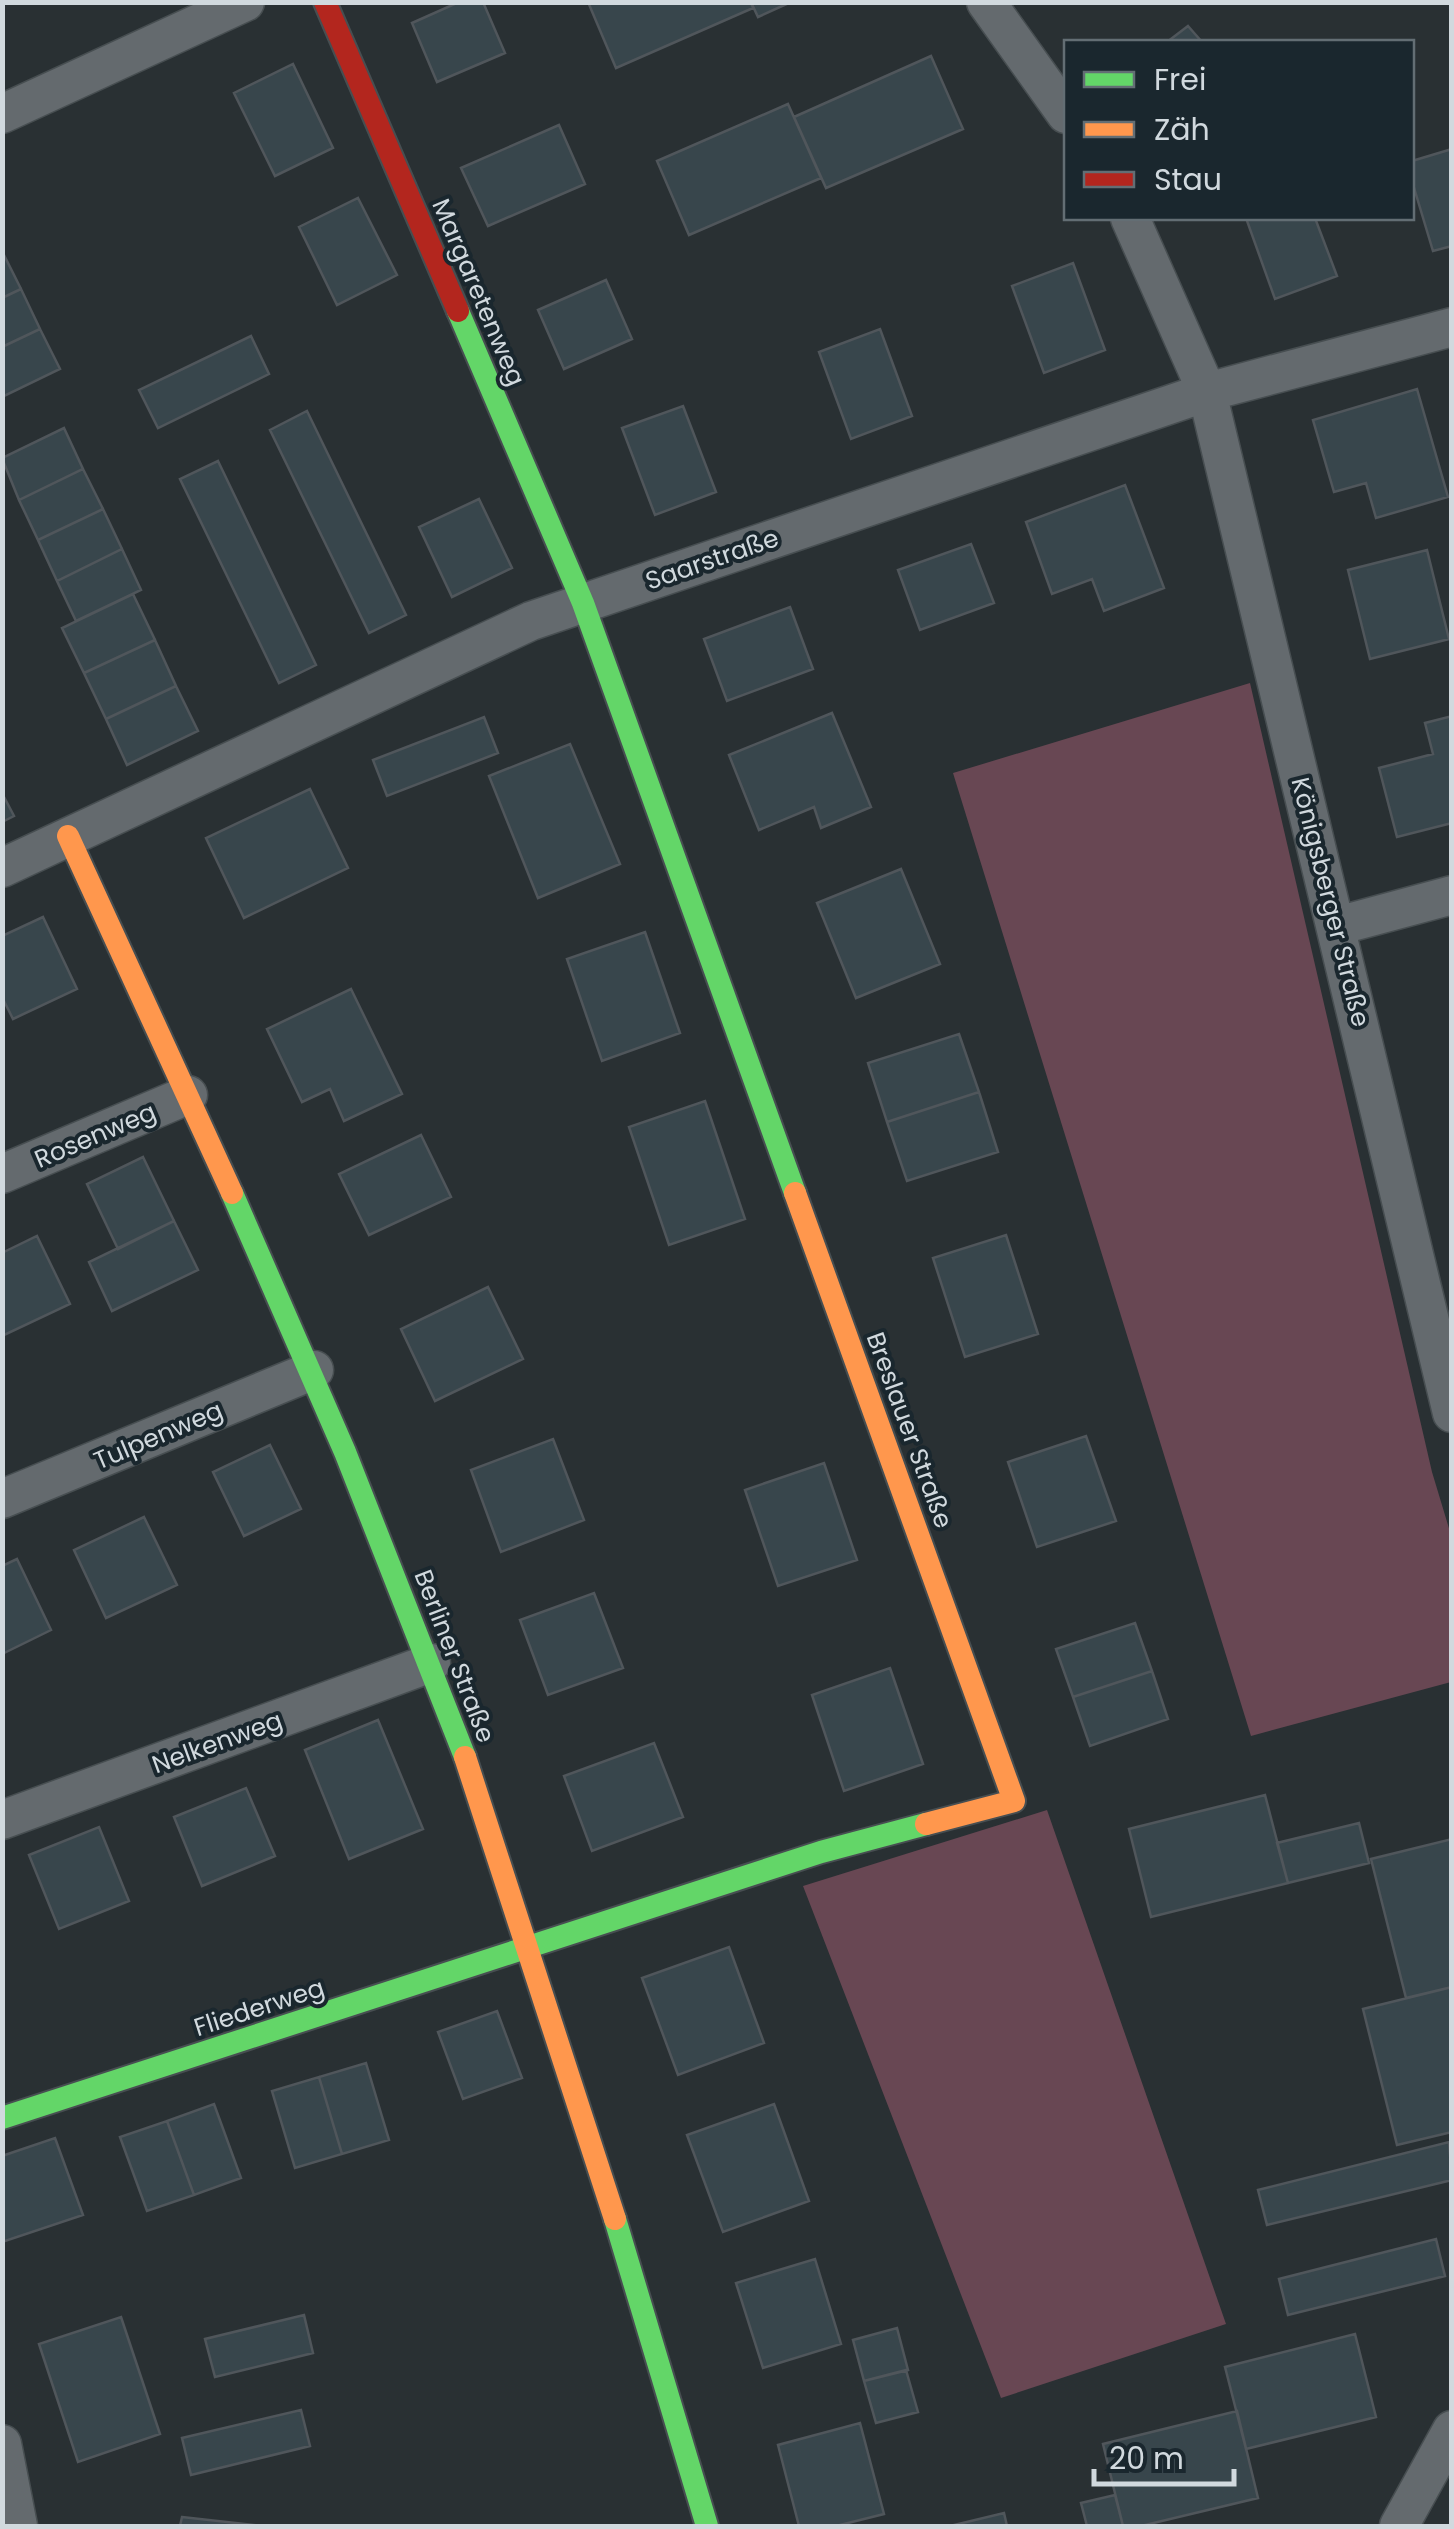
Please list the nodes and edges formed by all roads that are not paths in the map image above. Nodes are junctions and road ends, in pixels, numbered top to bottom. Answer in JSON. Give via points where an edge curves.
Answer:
{"nodes":[{"id":1,"x":245,"y":2,"type":"edge"},
{"id":2,"x":325,"y":2,"type":"edge"},
{"id":3,"x":986,"y":2,"type":"edge"},
{"id":4,"x":1064,"y":111,"type":"edge"},
{"id":5,"x":2,"y":114,"type":"edge"},
{"id":6,"x":1131,"y":220,"type":"edge"},
{"id":7,"x":1452,"y":328,"type":"edge"},
{"id":8,"x":1207,"y":392,"type":"junction"},
{"id":9,"x":583,"y":603,"type":"junction"},
{"id":10,"x":68,"y":836,"type":"junction"},
{"id":11,"x":2,"y":868,"type":"edge"},
{"id":12,"x":1452,"y":895,"type":"edge"},
{"id":13,"x":1337,"y":926,"type":"junction"},
{"id":14,"x":188,"y":1095,"type":"junction"},
{"id":15,"x":2,"y":1174,"type":"edge"},
{"id":16,"x":314,"y":1370,"type":"junction"},
{"id":17,"x":1452,"y":1414,"type":"edge"},
{"id":18,"x":2,"y":1499,"type":"edge"},
{"id":19,"x":430,"y":1664,"type":"junction"},
{"id":20,"x":2,"y":1820,"type":"edge"},
{"id":21,"x":533,"y":1948,"type":"junction"},
{"id":22,"x":2,"y":2118,"type":"edge"},
{"id":23,"x":1452,"y":2430,"type":"edge"},
{"id":24,"x":2,"y":2444,"type":"edge"},
{"id":25,"x":18,"y":2526,"type":"edge"},
{"id":26,"x":707,"y":2526,"type":"edge"},
{"id":27,"x":1399,"y":2526,"type":"edge"}],
"edges":[{"from":1,"to":5,"type":"street"},
{"from":2,"to":9,"type":"street","name":"Margaretenweg"},
{"from":3,"to":4,"type":"street"},
{"from":6,"to":8,"type":"street","name":"Königsberger Straße"},
{"from":7,"to":8,"type":"street","name":"Saarstraße"},
{"from":8,"to":9,"type":"street","name":"Saarstraße"},
{"from":8,"to":13,"type":"street","name":"Königsberger Straße"},
{"from":9,"to":10,"type":"street","name":"Saarstraße","via":[[425,668]]},
{"from":9,"to":21,"type":"street","name":"Breslauer Straße","via":[[1014,1801],[821,1852]]},
{"from":10,"to":11,"type":"street","name":"Saarstraße"},
{"from":10,"to":14,"type":"street","name":"Berliner Straße"},
{"from":12,"to":13,"type":"street"},
{"from":13,"to":17,"type":"street","name":"Königsberger Straße"},
{"from":14,"to":15,"type":"street","name":"Rosenweg"},
{"from":14,"to":16,"type":"street","name":"Berliner Straße"},
{"from":16,"to":18,"type":"street","name":"Tulpenweg"},
{"from":16,"to":19,"type":"street","name":"Berliner Straße"},
{"from":19,"to":20,"type":"street","name":"Nelkenweg"},
{"from":19,"to":21,"type":"street","name":"Berliner Straße"},
{"from":21,"to":22,"type":"street","name":"Fliederweg"},
{"from":21,"to":26,"type":"street","name":"Berliner Straße"},
{"from":23,"to":27,"type":"street"},
{"from":24,"to":25,"type":"street"}]}
